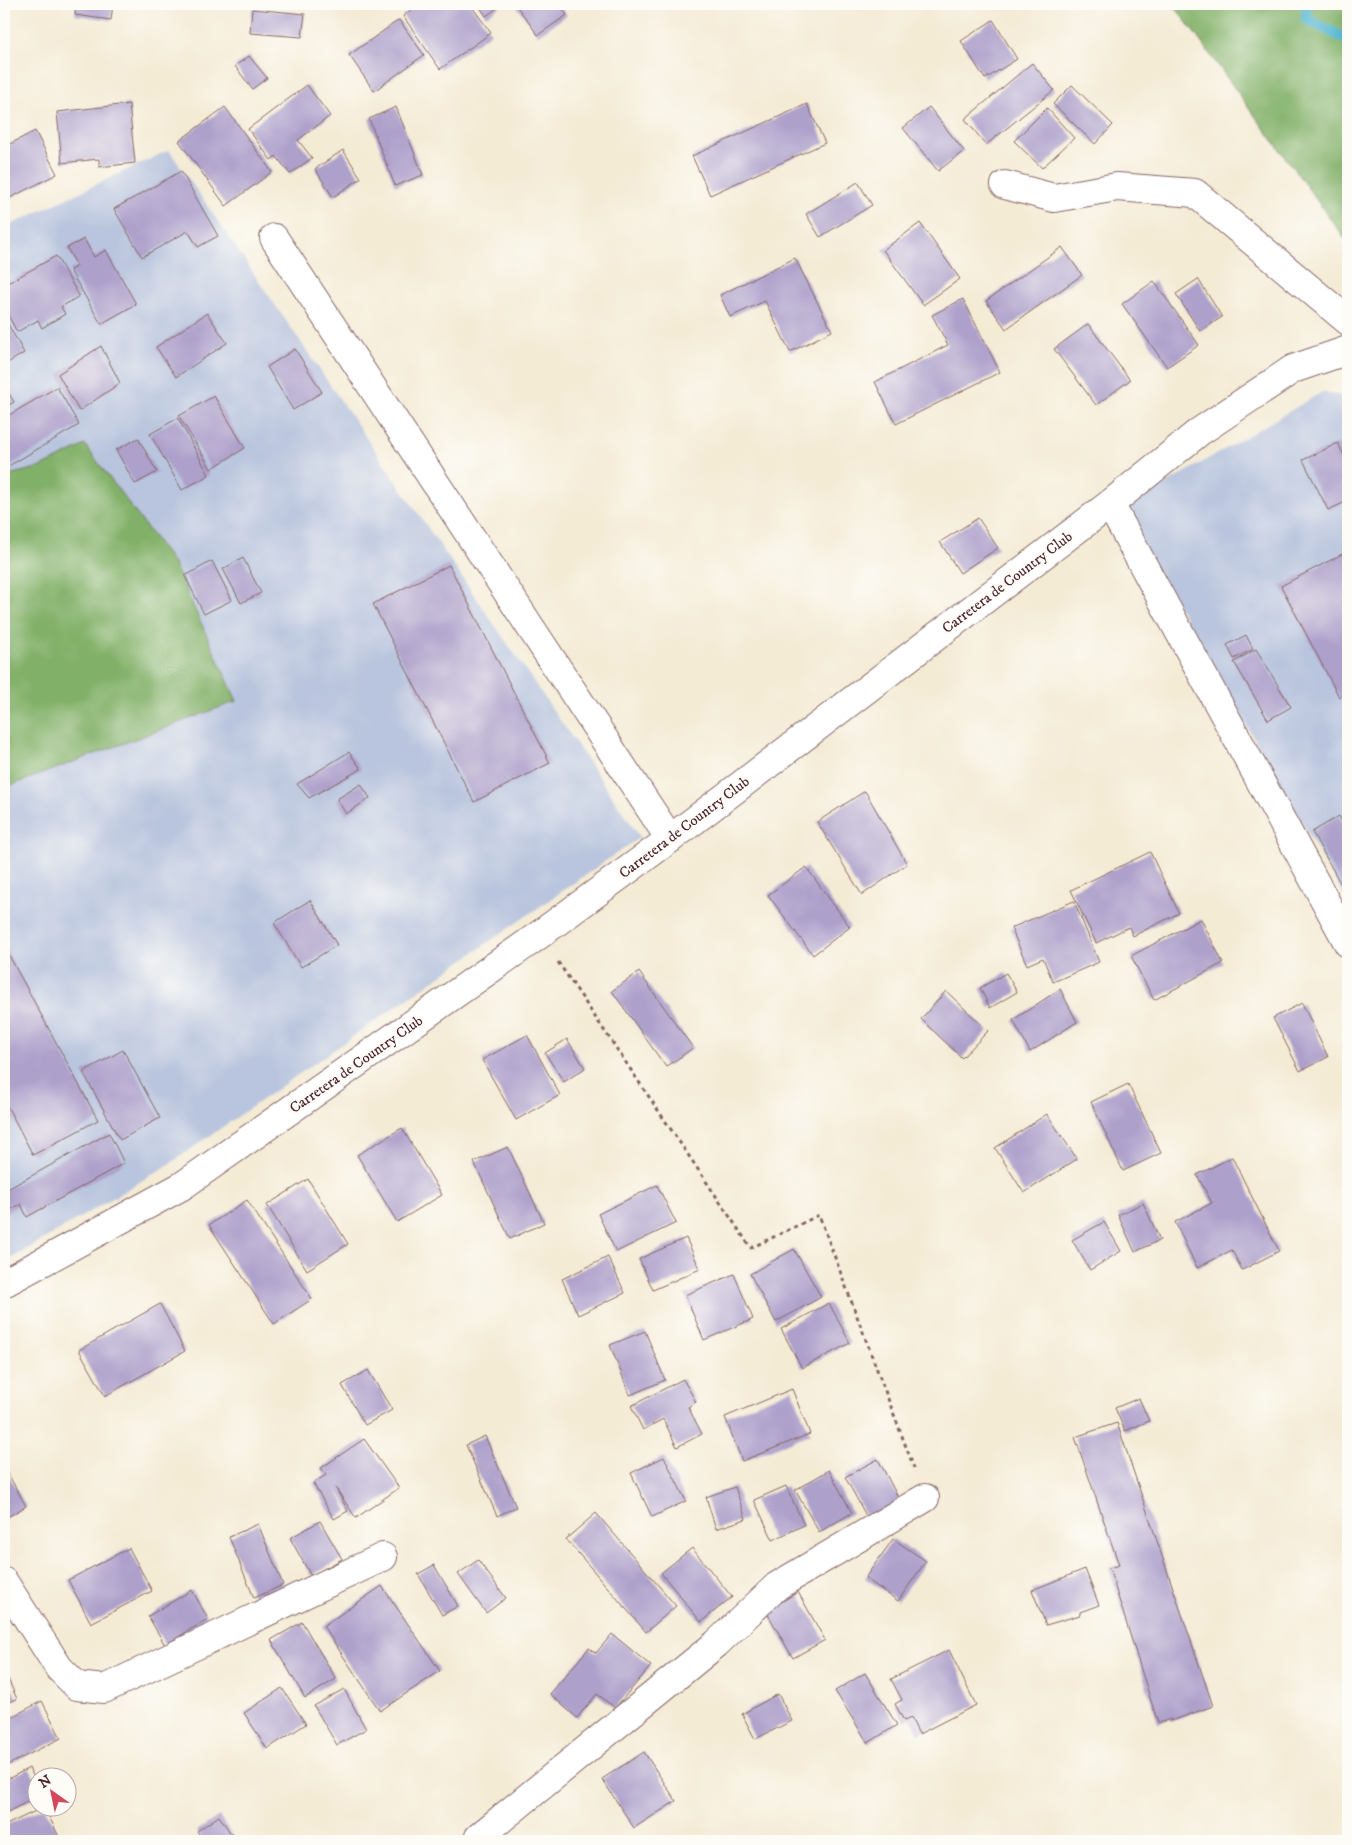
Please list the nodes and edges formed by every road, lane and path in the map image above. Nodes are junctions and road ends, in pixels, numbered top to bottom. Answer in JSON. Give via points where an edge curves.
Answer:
{"nodes":[{"id":1,"x":1005,"y":185,"type":"dead end"},
{"id":2,"x":274,"y":238,"type":"dead end"},
{"id":3,"x":1348,"y":321,"type":"edge"},
{"id":4,"x":1348,"y":350,"type":"edge"},
{"id":5,"x":1110,"y":504,"type":"junction"},
{"id":6,"x":670,"y":839,"type":"junction"},
{"id":7,"x":540,"y":935,"type":"junction"},
{"id":8,"x":1348,"y":942,"type":"edge"},
{"id":9,"x":4,"y":1283,"type":"edge"},
{"id":10,"x":925,"y":1498,"type":"joint"},
{"id":11,"x":383,"y":1557,"type":"dead end"},
{"id":12,"x":4,"y":1582,"type":"edge"},
{"id":13,"x":480,"y":1841,"type":"edge"}],
"edges":[{"from":1,"to":3,"type":"street","via":[[1054,198],[1117,187],[1195,193]]},
{"from":2,"to":6,"type":"street"},
{"from":4,"to":5,"type":"street","name":"Carretera de Country Club","via":[[1293,369],[1199,432]]},
{"from":5,"to":6,"type":"street","name":"Carretera de Country Club"},
{"from":5,"to":8,"type":"street"},
{"from":6,"to":7,"type":"street","name":"Carretera de Country Club"},
{"from":7,"to":9,"type":"street","name":"Carretera de Country Club","via":[[182,1186]]},
{"from":7,"to":10,"type":"path","via":[[751,1248],[818,1215]]},
{"from":10,"to":13,"type":"street","via":[[777,1586],[716,1644],[479,1837]]},
{"from":11,"to":12,"type":"street","via":[[104,1689],[77,1686],[59,1668]]}]}
